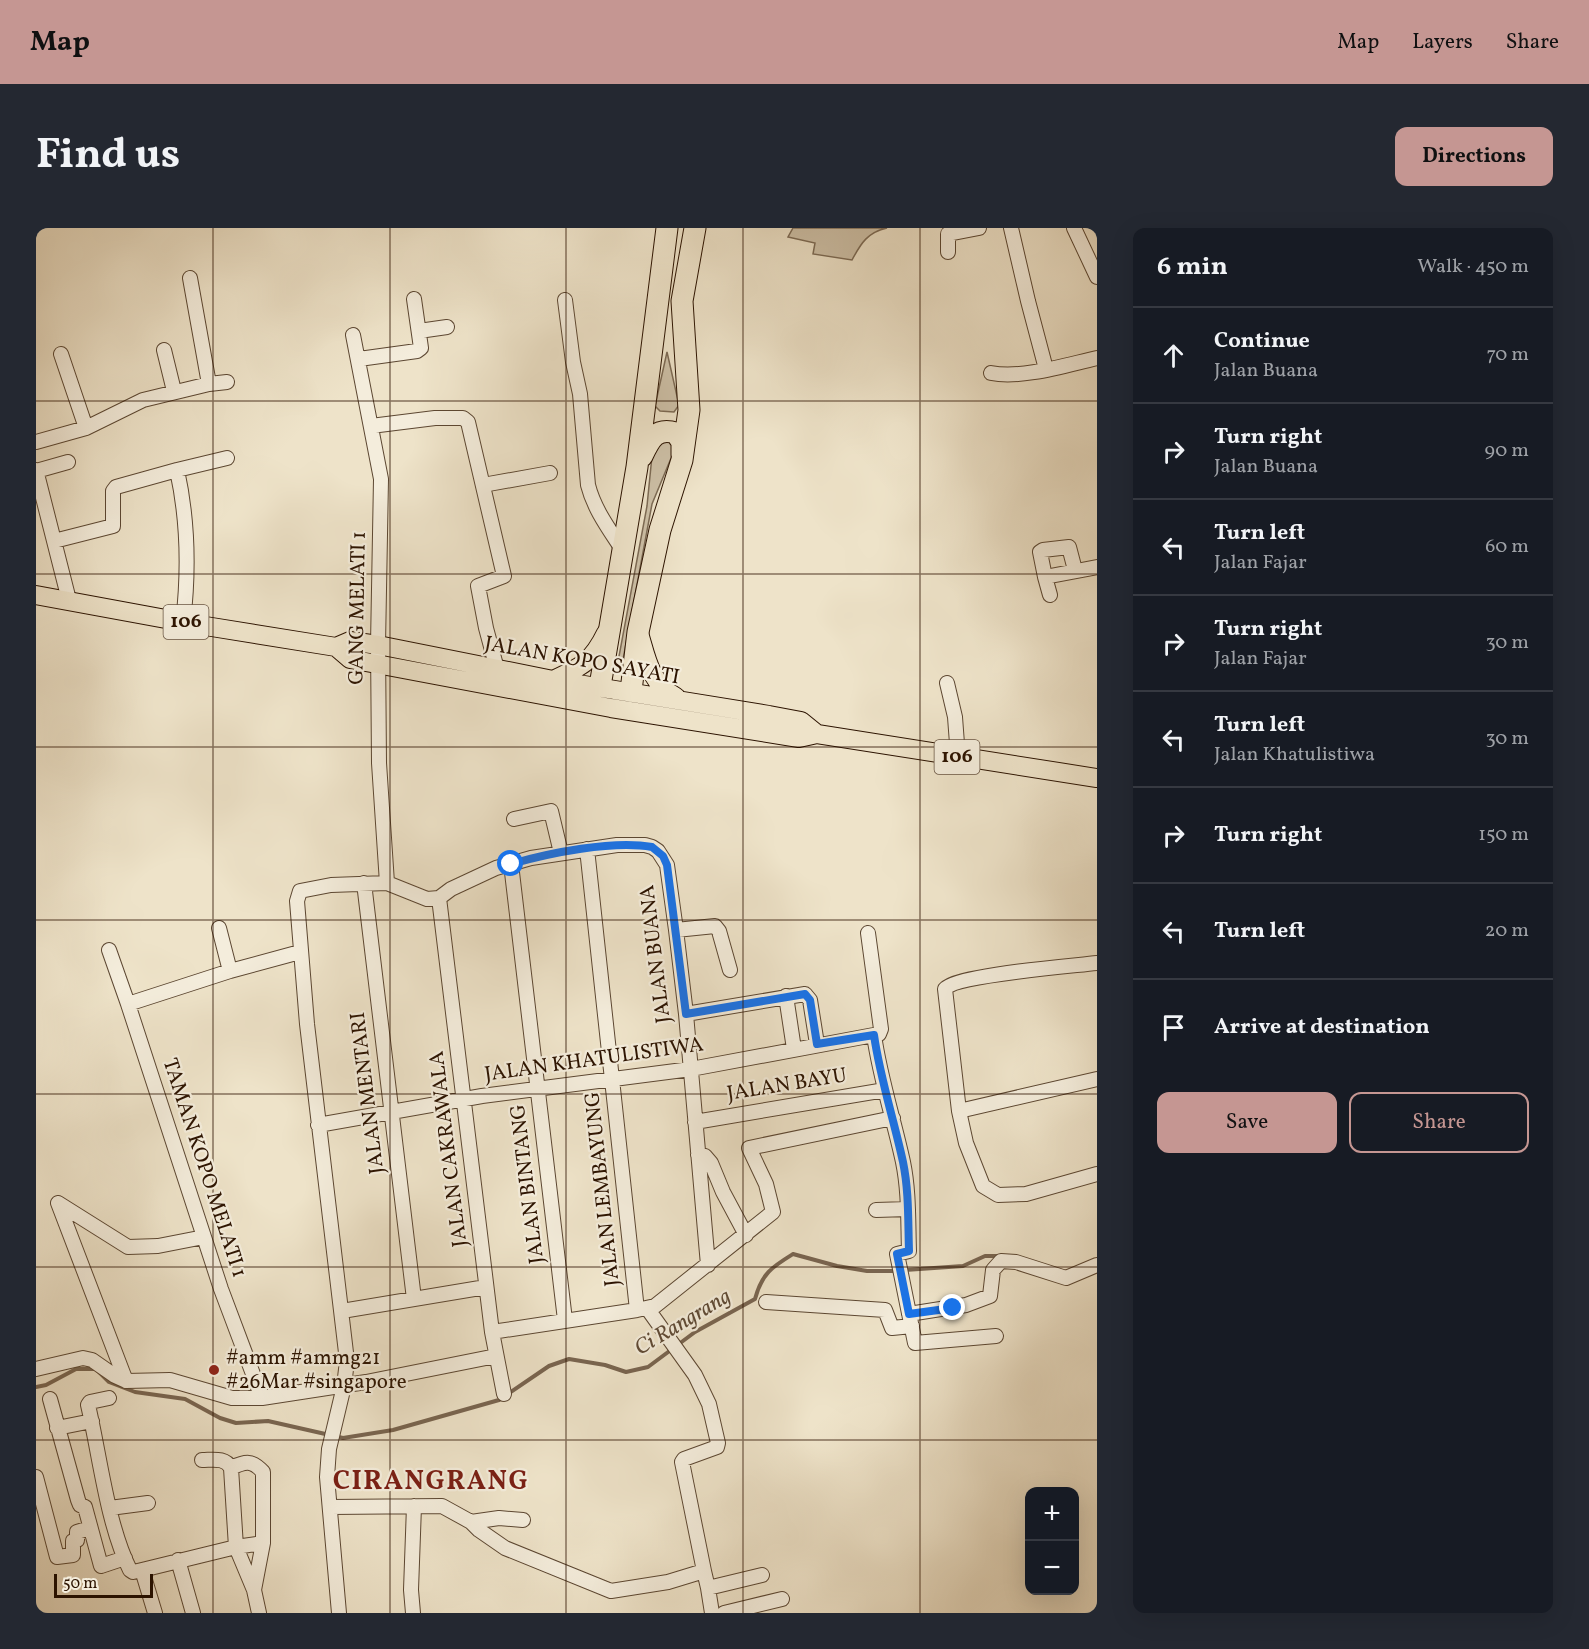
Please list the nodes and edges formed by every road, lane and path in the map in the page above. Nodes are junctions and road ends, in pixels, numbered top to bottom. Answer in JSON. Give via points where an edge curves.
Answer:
{"nodes":[{"id":1,"x":667,"y":228,"type":"edge"},
{"id":2,"x":684,"y":228,"type":"edge"},
{"id":3,"x":695,"y":228,"type":"edge"},
{"id":4,"x":709,"y":228,"type":"edge"},
{"id":5,"x":979,"y":228,"type":"edge"},
{"id":6,"x":1011,"y":228,"type":"edge"},
{"id":7,"x":1074,"y":228,"type":"edge"},
{"id":8,"x":948,"y":252,"type":"dead end"},
{"id":9,"x":1093,"y":276,"type":"edge"},
{"id":10,"x":190,"y":278,"type":"dead end"},
{"id":11,"x":414,"y":299,"type":"dead end"},
{"id":12,"x":565,"y":300,"type":"dead end"},
{"id":13,"x":447,"y":327,"type":"dead end"},
{"id":14,"x":419,"y":331,"type":"junction"},
{"id":15,"x":353,"y":335,"type":"dead end"},
{"id":16,"x":164,"y":351,"type":"dead end"},
{"id":17,"x":61,"y":354,"type":"dead end"},
{"id":18,"x":1097,"y":358,"type":"edge"},
{"id":19,"x":359,"y":359,"type":"junction"},
{"id":20,"x":1046,"y":369,"type":"junction"},
{"id":21,"x":687,"y":371,"type":"junction"},
{"id":22,"x":991,"y":373,"type":"dead end"},
{"id":23,"x":227,"y":382,"type":"dead end"},
{"id":24,"x":209,"y":384,"type":"junction"},
{"id":25,"x":174,"y":391,"type":"junction"},
{"id":26,"x":370,"y":426,"type":"junction"},
{"id":27,"x":86,"y":428,"type":"junction"},
{"id":28,"x":36,"y":442,"type":"edge"},
{"id":29,"x":227,"y":459,"type":"dead end"},
{"id":30,"x":682,"y":460,"type":"junction"},
{"id":31,"x":68,"y":462,"type":"dead end"},
{"id":32,"x":637,"y":467,"type":"junction"},
{"id":33,"x":36,"y":470,"type":"edge"},
{"id":34,"x":177,"y":470,"type":"junction"},
{"id":35,"x":550,"y":473,"type":"dead end"},
{"id":36,"x":483,"y":485,"type":"junction"},
{"id":37,"x":54,"y":541,"type":"junction"},
{"id":38,"x":622,"y":549,"type":"junction"},
{"id":39,"x":1097,"y":567,"type":"edge"},
{"id":40,"x":1075,"y":570,"type":"junction"},
{"id":41,"x":1045,"y":577,"type":"junction"},
{"id":42,"x":1050,"y":594,"type":"dead end"},
{"id":43,"x":36,"y":595,"type":"edge"},
{"id":44,"x":69,"y":600,"type":"junction"},
{"id":45,"x":613,"y":619,"type":"junction"},
{"id":46,"x":183,"y":622,"type":"junction"},
{"id":47,"x":638,"y":632,"type":"junction"},
{"id":48,"x":378,"y":645,"type":"junction"},
{"id":49,"x":336,"y":647,"type":"junction"},
{"id":50,"x":378,"y":664,"type":"junction"},
{"id":51,"x":497,"y":669,"type":"junction"},
{"id":52,"x":553,"y":680,"type":"junction"},
{"id":53,"x":947,"y":683,"type":"dead end"},
{"id":54,"x":598,"y":696,"type":"junction"},
{"id":55,"x":628,"y":700,"type":"junction"},
{"id":56,"x":686,"y":702,"type":"junction"},
{"id":57,"x":817,"y":734,"type":"junction"},
{"id":58,"x":958,"y":757,"type":"junction"},
{"id":59,"x":1097,"y":778,"type":"edge"},
{"id":60,"x":514,"y":819,"type":"dead end"},
{"id":61,"x":587,"y":849,"type":"junction"},
{"id":62,"x":561,"y":853,"type":"junction"},
{"id":63,"x":511,"y":864,"type":"junction"},
{"id":64,"x":364,"y":883,"type":"junction"},
{"id":65,"x":387,"y":883,"type":"junction"},
{"id":66,"x":439,"y":898,"type":"junction"},
{"id":67,"x":219,"y":928,"type":"dead end"},
{"id":68,"x":676,"y":930,"type":"junction"},
{"id":69,"x":868,"y":933,"type":"dead end"},
{"id":70,"x":109,"y":950,"type":"dead end"},
{"id":71,"x":300,"y":952,"type":"junction"},
{"id":72,"x":1097,"y":963,"type":"edge"},
{"id":73,"x":730,"y":970,"type":"dead end"},
{"id":74,"x":230,"y":971,"type":"junction"},
{"id":75,"x":786,"y":996,"type":"junction"},
{"id":76,"x":128,"y":1004,"type":"junction"},
{"id":77,"x":686,"y":1014,"type":"junction"},
{"id":78,"x":874,"y":1035,"type":"junction"},
{"id":79,"x":817,"y":1044,"type":"junction"},
{"id":80,"x":794,"y":1049,"type":"junction"},
{"id":81,"x":691,"y":1069,"type":"junction"},
{"id":82,"x":612,"y":1079,"type":"junction"},
{"id":83,"x":1097,"y":1079,"type":"edge"},
{"id":84,"x":538,"y":1088,"type":"junction"},
{"id":85,"x":885,"y":1090,"type":"junction"},
{"id":86,"x":464,"y":1100,"type":"junction"},
{"id":87,"x":959,"y":1111,"type":"junction"},
{"id":88,"x":392,"y":1113,"type":"junction"},
{"id":89,"x":892,"y":1118,"type":"junction"},
{"id":90,"x":695,"y":1122,"type":"junction"},
{"id":91,"x":318,"y":1125,"type":"junction"},
{"id":92,"x":698,"y":1155,"type":"junction"},
{"id":93,"x":1097,"y":1174,"type":"edge"},
{"id":94,"x":908,"y":1209,"type":"junction"},
{"id":95,"x":876,"y":1210,"type":"dead end"},
{"id":96,"x":746,"y":1235,"type":"junction"},
{"id":97,"x":204,"y":1237,"type":"junction"},
{"id":98,"x":1097,"y":1264,"type":"edge"},
{"id":99,"x":708,"y":1265,"type":"junction"},
{"id":100,"x":486,"y":1287,"type":"junction"},
{"id":101,"x":414,"y":1299,"type":"junction"},
{"id":102,"x":766,"y":1302,"type":"dead end"},
{"id":103,"x":642,"y":1309,"type":"junction"},
{"id":104,"x":342,"y":1311,"type":"junction"},
{"id":105,"x":565,"y":1320,"type":"junction"},
{"id":106,"x":910,"y":1320,"type":"junction"},
{"id":107,"x":492,"y":1332,"type":"junction"},
{"id":108,"x":996,"y":1336,"type":"dead end"},
{"id":109,"x":496,"y":1356,"type":"junction"},
{"id":110,"x":347,"y":1361,"type":"junction"},
{"id":111,"x":36,"y":1369,"type":"edge"},
{"id":112,"x":126,"y":1381,"type":"junction"},
{"id":113,"x":366,"y":1382,"type":"junction"},
{"id":114,"x":344,"y":1386,"type":"junction"},
{"id":115,"x":504,"y":1394,"type":"dead end"},
{"id":116,"x":109,"y":1398,"type":"dead end"},
{"id":117,"x":262,"y":1398,"type":"junction"},
{"id":118,"x":50,"y":1400,"type":"dead end"},
{"id":119,"x":92,"y":1421,"type":"junction"},
{"id":120,"x":57,"y":1428,"type":"junction"},
{"id":121,"x":202,"y":1460,"type":"dead end"},
{"id":122,"x":231,"y":1468,"type":"junction"},
{"id":123,"x":36,"y":1477,"type":"edge"},
{"id":124,"x":148,"y":1503,"type":"dead end"},
{"id":125,"x":414,"y":1506,"type":"junction"},
{"id":126,"x":330,"y":1507,"type":"junction"},
{"id":127,"x":110,"y":1508,"type":"junction"},
{"id":128,"x":523,"y":1520,"type":"dead end"},
{"id":129,"x":471,"y":1522,"type":"junction"},
{"id":130,"x":90,"y":1528,"type":"junction"},
{"id":131,"x":263,"y":1543,"type":"junction"},
{"id":132,"x":236,"y":1546,"type":"junction"},
{"id":133,"x":125,"y":1558,"type":"junction"},
{"id":134,"x":178,"y":1560,"type":"junction"},
{"id":135,"x":142,"y":1570,"type":"junction"},
{"id":136,"x":704,"y":1571,"type":"junction"},
{"id":137,"x":762,"y":1575,"type":"dead end"},
{"id":138,"x":708,"y":1588,"type":"junction"},
{"id":139,"x":254,"y":1590,"type":"junction"},
{"id":140,"x":782,"y":1599,"type":"dead end"},
{"id":141,"x":155,"y":1613,"type":"edge"},
{"id":142,"x":193,"y":1613,"type":"edge"},
{"id":143,"x":259,"y":1613,"type":"edge"},
{"id":144,"x":339,"y":1613,"type":"edge"},
{"id":145,"x":413,"y":1613,"type":"edge"},
{"id":146,"x":712,"y":1613,"type":"edge"},
{"id":147,"x":724,"y":1613,"type":"edge"}],
"edges":[{"from":1,"to":32,"type":"highway"},
{"from":2,"to":21,"type":"highway","via":[[672,304],[676,340]]},
{"from":3,"to":21,"type":"highway","via":[[682,301]]},
{"from":4,"to":21,"type":"highway"},
{"from":5,"to":8,"type":"street","via":[[948,234]]},
{"from":6,"to":20,"type":"street"},
{"from":7,"to":9,"type":"street"},
{"from":10,"to":24,"type":"street"},
{"from":11,"to":14,"type":"street"},
{"from":12,"to":38,"type":"street","via":[[580,394],[588,485],[603,521]]},
{"from":13,"to":14,"type":"street"},
{"from":14,"to":19,"type":"street","via":[[419,350]]},
{"from":15,"to":19,"type":"street","name":"GANG MELATI 1"},
{"from":16,"to":25,"type":"street"},
{"from":17,"to":27,"type":"street"},
{"from":18,"to":20,"type":"street"},
{"from":19,"to":26,"type":"street","name":"GANG MELATI 1"},
{"from":20,"to":22,"type":"street"},
{"from":21,"to":30,"type":"highway","via":[[689,410]]},
{"from":23,"to":24,"type":"street"},
{"from":24,"to":25,"type":"street"},
{"from":25,"to":27,"type":"street","via":[[143,400]]},
{"from":26,"to":36,"type":"street","via":[[464,418]]},
{"from":26,"to":48,"type":"street","name":"GANG MELATI 1","via":[[381,479]]},
{"from":27,"to":28,"type":"street"},
{"from":29,"to":34,"type":"street"},
{"from":30,"to":32,"type":"highway","via":[[682,442],[676,433],[662,431],[652,436]]},
{"from":30,"to":47,"type":"highway","via":[[660,530]]},
{"from":31,"to":33,"type":"street"},
{"from":32,"to":38,"type":"highway"},
{"from":33,"to":37,"type":"street"},
{"from":34,"to":37,"type":"street","via":[[115,488],[113,526]]},
{"from":34,"to":46,"type":"street","via":[[186,534]]},
{"from":35,"to":36,"type":"street"},
{"from":36,"to":51,"type":"street","via":[[500,533],[504,576],[480,584],[478,589]]},
{"from":37,"to":44,"type":"street"},
{"from":38,"to":45,"type":"highway"},
{"from":39,"to":40,"type":"street"},
{"from":40,"to":41,"type":"street"},
{"from":40,"to":41,"type":"street","via":[[1069,547],[1043,550],[1040,552]]},
{"from":41,"to":42,"type":"street"},
{"from":43,"to":44,"type":"main road","name":"JALAN KOPO SAYATI","number":"106"},
{"from":44,"to":46,"type":"main road","name":"JALAN KOPO SAYATI","number":"106"},
{"from":45,"to":52,"type":"main road","via":[[598,650]]},
{"from":45,"to":54,"type":"highway"},
{"from":46,"to":49,"type":"main road","name":"JALAN KOPO SAYATI","number":"106"},
{"from":47,"to":55,"type":"highway"},
{"from":47,"to":56,"type":"main road","via":[[659,686]]},
{"from":48,"to":49,"type":"main road","name":"JALAN KOPO SAYATI","number":"106","via":[[350,641]]},
{"from":48,"to":50,"type":"street","name":"GANG MELATI 1"},
{"from":48,"to":51,"type":"main road","name":"JALAN KOPO SAYATI","number":"106"},
{"from":49,"to":50,"type":"main road","name":"JALAN KOPO SAYATI","number":"106","via":[[350,659]]},
{"from":50,"to":54,"type":"main road","name":"JALAN KOPO SAYATI","number":"106"},
{"from":50,"to":65,"type":"street","name":"GANG MELATI 1","via":[[379,764]]},
{"from":51,"to":52,"type":"main road","name":"JALAN KOPO SAYATI","number":"106"},
{"from":52,"to":54,"type":"main road","name":"JALAN KOPO SAYATI","number":"106"},
{"from":53,"to":58,"type":"street"},
{"from":54,"to":55,"type":"main road","name":"JALAN KOPO SAYATI","number":"106"},
{"from":55,"to":56,"type":"main road","name":"JALAN KOPO SAYATI","number":"106"},
{"from":55,"to":57,"type":"main road","name":"JALAN KOPO SAYATI","number":"106","via":[[799,738]]},
{"from":56,"to":57,"type":"main road","name":"JALAN KOPO SAYATI","number":"106","via":[[801,721]]},
{"from":57,"to":58,"type":"main road","name":"JALAN KOPO SAYATI","number":"106"},
{"from":58,"to":59,"type":"main road","name":"JALAN KOPO SAYATI","number":"106"},
{"from":60,"to":62,"type":"street","via":[[551,811]]},
{"from":61,"to":62,"type":"street","name":"JALAN BUANA"},
{"from":61,"to":68,"type":"street","name":"JALAN BUANA","via":[[645,845],[658,851],[667,865]]},
{"from":61,"to":82,"type":"street","name":"JALAN LEMBAYUNG"},
{"from":62,"to":63,"type":"street","name":"JALAN BUANA"},
{"from":63,"to":66,"type":"street","name":"JALAN BUANA","via":[[479,875]]},
{"from":63,"to":84,"type":"street","name":"JALAN BINTANG"},
{"from":64,"to":65,"type":"street"},
{"from":64,"to":71,"type":"street","via":[[300,891]]},
{"from":64,"to":88,"type":"street","name":"JALAN MENTARI"},
{"from":65,"to":66,"type":"street","via":[[427,899]]},
{"from":66,"to":86,"type":"street","name":"JALAN CAKRAWALA"},
{"from":67,"to":74,"type":"street"},
{"from":68,"to":73,"type":"street","via":[[715,926]]},
{"from":68,"to":77,"type":"street","name":"JALAN BUANA"},
{"from":69,"to":78,"type":"street","via":[[881,1029]]},
{"from":70,"to":76,"type":"street","name":"TAMAN KOPO MELATI 1"},
{"from":71,"to":74,"type":"street"},
{"from":71,"to":91,"type":"street"},
{"from":72,"to":87,"type":"street","via":[[979,977],[946,987]]},
{"from":74,"to":76,"type":"street"},
{"from":75,"to":77,"type":"street"},
{"from":75,"to":79,"type":"street","via":[[808,996]]},
{"from":75,"to":80,"type":"street"},
{"from":76,"to":97,"type":"street","name":"TAMAN KOPO MELATI 1"},
{"from":77,"to":81,"type":"street","name":"JALAN BUANA"},
{"from":78,"to":79,"type":"street","name":"JALAN KHATULISTIWA"},
{"from":78,"to":85,"type":"street"},
{"from":79,"to":80,"type":"street","name":"JALAN KHATULISTIWA"},
{"from":80,"to":81,"type":"street","name":"JALAN KHATULISTIWA"},
{"from":81,"to":82,"type":"street","name":"JALAN KHATULISTIWA"},
{"from":81,"to":90,"type":"street","name":"JALAN BUANA"},
{"from":82,"to":84,"type":"street","name":"JALAN KHATULISTIWA"},
{"from":82,"to":103,"type":"street","name":"JALAN LEMBAYUNG"},
{"from":83,"to":87,"type":"street"},
{"from":84,"to":86,"type":"street","name":"JALAN KHATULISTIWA"},
{"from":84,"to":105,"type":"street","name":"JALAN BINTANG"},
{"from":85,"to":89,"type":"street"},
{"from":85,"to":90,"type":"street","name":"JALAN BAYU"},
{"from":86,"to":88,"type":"street","name":"JALAN KHATULISTIWA"},
{"from":86,"to":100,"type":"street","name":"JALAN CAKRAWALA"},
{"from":87,"to":93,"type":"street","via":[[976,1171],[983,1186],[998,1195],[1026,1194]]},
{"from":88,"to":91,"type":"street","name":"JALAN KHATULISTIWA"},
{"from":88,"to":101,"type":"street","name":"JALAN MENTARI"},
{"from":89,"to":94,"type":"street"},
{"from":89,"to":96,"type":"street","via":[[749,1148],[774,1211]]},
{"from":90,"to":92,"type":"street","name":"JALAN BUANA"},
{"from":91,"to":104,"type":"street"},
{"from":92,"to":96,"type":"street","via":[[711,1163]]},
{"from":92,"to":99,"type":"street","name":"JALAN BUANA"},
{"from":94,"to":95,"type":"street"},
{"from":94,"to":106,"type":"street","via":[[909,1251],[897,1254]]},
{"from":96,"to":99,"type":"street"},
{"from":97,"to":112,"type":"street","via":[[128,1247],[58,1203]]},
{"from":97,"to":117,"type":"street","name":"TAMAN KOPO MELATI 1"},
{"from":98,"to":106,"type":"street","via":[[1066,1278],[1001,1261],[994,1267],[990,1296]]},
{"from":99,"to":103,"type":"street","via":[[661,1302]]},
{"from":100,"to":101,"type":"street"},
{"from":100,"to":107,"type":"street","name":"JALAN CAKRAWALA"},
{"from":101,"to":104,"type":"street"},
{"from":102,"to":106,"type":"street","via":[[885,1310],[892,1328]]},
{"from":103,"to":105,"type":"street"},
{"from":103,"to":136,"type":"street","via":[[672,1341],[705,1394],[718,1443],[717,1447],[682,1462]]},
{"from":104,"to":110,"type":"street"},
{"from":105,"to":107,"type":"street"},
{"from":106,"to":108,"type":"street","via":[[915,1343]]},
{"from":107,"to":109,"type":"street","name":"JALAN CAKRAWALA"},
{"from":109,"to":113,"type":"street"},
{"from":109,"to":115,"type":"street","name":"JALAN CAKRAWALA"},
{"from":110,"to":113,"type":"street"},
{"from":110,"to":114,"type":"street"},
{"from":111,"to":112,"type":"street","via":[[83,1358]]},
{"from":112,"to":117,"type":"street","via":[[170,1380],[232,1398]]},
{"from":113,"to":114,"type":"street"},
{"from":114,"to":117,"type":"street"},
{"from":114,"to":126,"type":"street","via":[[329,1449]]},
{"from":116,"to":119,"type":"street","via":[[89,1404]]},
{"from":118,"to":120,"type":"street"},
{"from":119,"to":120,"type":"street"},
{"from":119,"to":127,"type":"street"},
{"from":120,"to":130,"type":"street"},
{"from":121,"to":122,"type":"street","via":[[224,1460]]},
{"from":122,"to":131,"type":"street","via":[[247,1462],[256,1464],[263,1472]]},
{"from":122,"to":132,"type":"street"},
{"from":123,"to":130,"type":"street","via":[[57,1557],[73,1555],[77,1532]]},
{"from":124,"to":127,"type":"street"},
{"from":125,"to":126,"type":"street"},
{"from":125,"to":129,"type":"street","via":[[442,1506]]},
{"from":125,"to":145,"type":"street"},
{"from":126,"to":144,"type":"street"},
{"from":127,"to":133,"type":"street"},
{"from":128,"to":129,"type":"street"},
{"from":129,"to":136,"type":"street","via":[[506,1548],[611,1591],[668,1582]]},
{"from":130,"to":133,"type":"street","via":[[101,1566]]},
{"from":131,"to":132,"type":"street"},
{"from":131,"to":139,"type":"street"},
{"from":132,"to":134,"type":"street"},
{"from":132,"to":139,"type":"street"},
{"from":133,"to":135,"type":"street","via":[[130,1570]]},
{"from":134,"to":135,"type":"street"},
{"from":134,"to":142,"type":"street"},
{"from":135,"to":141,"type":"street"},
{"from":136,"to":138,"type":"street"},
{"from":137,"to":138,"type":"street"},
{"from":138,"to":146,"type":"street"},
{"from":139,"to":143,"type":"street"},
{"from":140,"to":147,"type":"street"}]}
